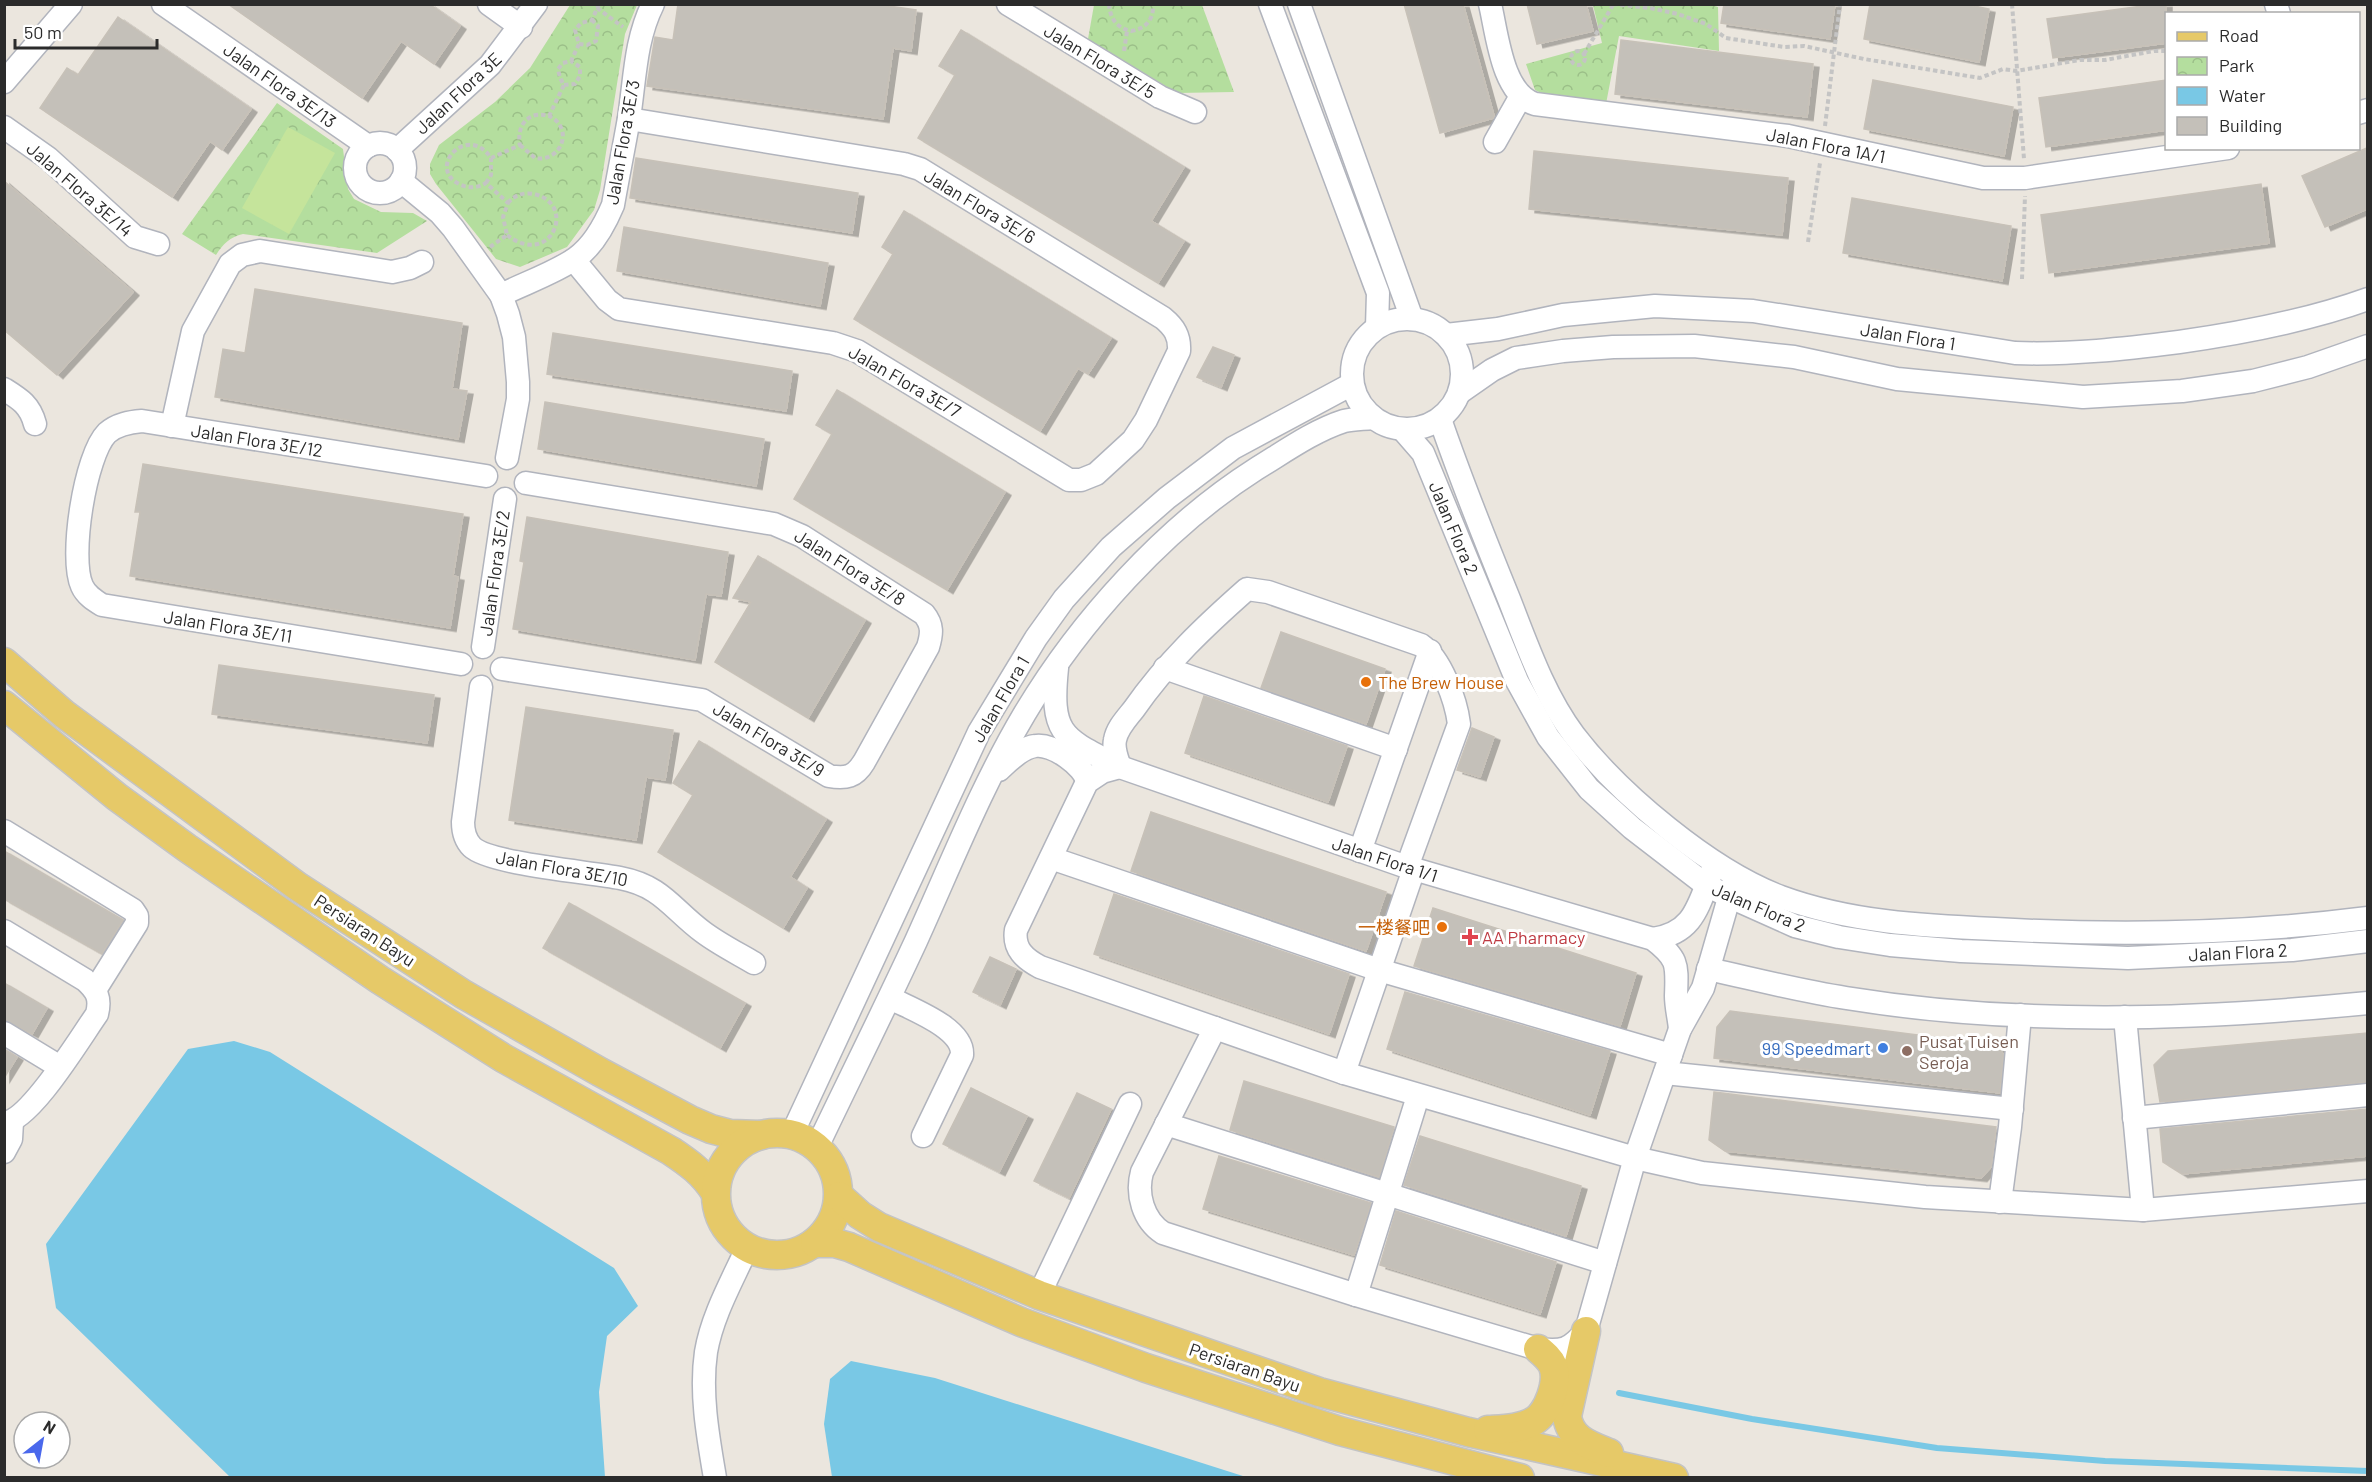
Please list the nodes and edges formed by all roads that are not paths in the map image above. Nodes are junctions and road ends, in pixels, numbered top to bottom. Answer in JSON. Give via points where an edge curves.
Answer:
{"nodes":[{"id":1,"x":71,"y":4,"type":"edge"},
{"id":2,"x":163,"y":4,"type":"edge"},
{"id":3,"x":489,"y":4,"type":"edge"},
{"id":4,"x":536,"y":4,"type":"edge"},
{"id":5,"x":653,"y":4,"type":"edge"},
{"id":6,"x":1008,"y":4,"type":"edge"},
{"id":7,"x":1270,"y":4,"type":"edge"},
{"id":8,"x":1299,"y":4,"type":"edge"},
{"id":9,"x":1490,"y":4,"type":"edge"},
{"id":10,"x":521,"y":27,"type":"junction"},
{"id":11,"x":4,"y":82,"type":"edge"},
{"id":12,"x":1521,"y":96,"type":"junction"},
{"id":13,"x":1195,"y":112,"type":"dead end"},
{"id":14,"x":628,"y":119,"type":"junction"},
{"id":15,"x":4,"y":127,"type":"edge"},
{"id":16,"x":1495,"y":142,"type":"dead end"},
{"id":17,"x":368,"y":146,"type":"junction"},
{"id":18,"x":397,"y":150,"type":"junction"},
{"id":19,"x":2214,"y":150,"type":"edge"},
{"id":20,"x":401,"y":181,"type":"junction"},
{"id":21,"x":158,"y":244,"type":"dead end"},
{"id":22,"x":574,"y":260,"type":"junction"},
{"id":23,"x":422,"y":262,"type":"dead end"},
{"id":24,"x":501,"y":295,"type":"junction"},
{"id":25,"x":2367,"y":299,"type":"edge"},
{"id":26,"x":1412,"y":319,"type":"junction"},
{"id":27,"x":1377,"y":327,"type":"junction"},
{"id":28,"x":1446,"y":335,"type":"junction"},
{"id":29,"x":2367,"y":346,"type":"edge"},
{"id":30,"x":1352,"y":384,"type":"junction"},
{"id":31,"x":4,"y":389,"type":"edge"},
{"id":32,"x":1459,"y":393,"type":"junction"},
{"id":33,"x":1372,"y":418,"type":"junction"},
{"id":34,"x":1440,"y":419,"type":"junction"},
{"id":35,"x":1146,"y":420,"type":"joint"},
{"id":36,"x":35,"y":424,"type":"dead end"},
{"id":37,"x":172,"y":426,"type":"junction"},
{"id":38,"x":1403,"y":430,"type":"junction"},
{"id":39,"x":507,"y":458,"type":"junction"},
{"id":40,"x":486,"y":476,"type":"junction"},
{"id":41,"x":526,"y":483,"type":"junction"},
{"id":42,"x":505,"y":499,"type":"junction"},
{"id":43,"x":81,"y":506,"type":"joint"},
{"id":44,"x":483,"y":647,"type":"junction"},
{"id":45,"x":1430,"y":651,"type":"junction"},
{"id":46,"x":4,"y":662,"type":"edge"},
{"id":47,"x":1058,"y":663,"type":"junction"},
{"id":48,"x":461,"y":664,"type":"junction"},
{"id":49,"x":1165,"y":668,"type":"junction"},
{"id":50,"x":502,"y":669,"type":"junction"},
{"id":51,"x":481,"y":687,"type":"junction"},
{"id":52,"x":4,"y":705,"type":"edge"},
{"id":53,"x":892,"y":708,"type":"joint"},
{"id":54,"x":1396,"y":749,"type":"junction"},
{"id":55,"x":1120,"y":767,"type":"junction"},
{"id":56,"x":989,"y":780,"type":"junction"},
{"id":57,"x":1088,"y":782,"type":"junction"},
{"id":58,"x":4,"y":831,"type":"edge"},
{"id":59,"x":1360,"y":852,"type":"junction"},
{"id":60,"x":1051,"y":858,"type":"junction"},
{"id":61,"x":1715,"y":862,"type":"junction"},
{"id":62,"x":1410,"y":868,"type":"junction"},
{"id":63,"x":1706,"y":885,"type":"junction"},
{"id":64,"x":1732,"y":886,"type":"junction"},
{"id":65,"x":2367,"y":918,"type":"edge"},
{"id":66,"x":4,"y":931,"type":"edge"},
{"id":67,"x":1653,"y":939,"type":"junction"},
{"id":68,"x":2367,"y":941,"type":"edge"},
{"id":69,"x":754,"y":963,"type":"dead end"},
{"id":70,"x":1708,"y":969,"type":"junction"},
{"id":71,"x":1379,"y":970,"type":"junction"},
{"id":72,"x":97,"y":997,"type":"junction"},
{"id":73,"x":890,"y":998,"type":"junction"},
{"id":74,"x":2367,"y":1003,"type":"edge"},
{"id":75,"x":2020,"y":1015,"type":"junction"},
{"id":76,"x":2125,"y":1017,"type":"junction"},
{"id":77,"x":1215,"y":1028,"type":"junction"},
{"id":78,"x":1680,"y":1029,"type":"junction"},
{"id":79,"x":4,"y":1033,"type":"edge"},
{"id":80,"x":1668,"y":1064,"type":"junction"},
{"id":81,"x":60,"y":1067,"type":"junction"},
{"id":82,"x":1344,"y":1073,"type":"junction"},
{"id":83,"x":2367,"y":1095,"type":"edge"},
{"id":84,"x":1418,"y":1096,"type":"junction"},
{"id":85,"x":1130,"y":1104,"type":"dead end"},
{"id":86,"x":2012,"y":1109,"type":"junction"},
{"id":87,"x":2134,"y":1118,"type":"junction"},
{"id":88,"x":8,"y":1123,"type":"edge"},
{"id":89,"x":1166,"y":1124,"type":"junction"},
{"id":90,"x":761,"y":1135,"type":"junction"},
{"id":91,"x":923,"y":1136,"type":"dead end"},
{"id":92,"x":804,"y":1141,"type":"junction"},
{"id":93,"x":4,"y":1152,"type":"edge"},
{"id":94,"x":1635,"y":1158,"type":"junction"},
{"id":95,"x":2367,"y":1191,"type":"edge"},
{"id":96,"x":715,"y":1192,"type":"junction"},
{"id":97,"x":1388,"y":1193,"type":"junction"},
{"id":98,"x":839,"y":1196,"type":"junction"},
{"id":99,"x":2000,"y":1202,"type":"junction"},
{"id":100,"x":2143,"y":1210,"type":"junction"},
{"id":101,"x":815,"y":1243,"type":"junction"},
{"id":102,"x":747,"y":1248,"type":"junction"},
{"id":103,"x":1605,"y":1263,"type":"junction"},
{"id":104,"x":1039,"y":1295,"type":"junction"},
{"id":105,"x":1356,"y":1295,"type":"junction"},
{"id":106,"x":1586,"y":1330,"type":"junction"},
{"id":107,"x":1538,"y":1348,"type":"junction"},
{"id":108,"x":1468,"y":1432,"type":"junction"},
{"id":109,"x":1668,"y":1476,"type":"edge"},
{"id":110,"x":715,"y":1478,"type":"edge"},
{"id":111,"x":1520,"y":1478,"type":"edge"}],
"edges":[{"from":1,"to":11,"type":"street"},
{"from":2,"to":17,"type":"street","name":"Jalan Flora 3E/13"},
{"from":3,"to":10,"type":"street"},
{"from":4,"to":10,"type":"street","name":"Jalan Flora 3E"},
{"from":5,"to":14,"type":"street","name":"Jalan Flora 3E/3","via":[[640,39]]},
{"from":6,"to":13,"type":"street","name":"Jalan Flora 3E/5","via":[[1160,97]]},
{"from":7,"to":27,"type":"street","via":[[1378,293]]},
{"from":8,"to":26,"type":"street"},
{"from":9,"to":12,"type":"street","via":[[1505,70]]},
{"from":10,"to":18,"type":"street","name":"Jalan Flora 3E","via":[[490,65]]},
{"from":12,"to":16,"type":"street"},
{"from":12,"to":19,"type":"street","name":"Jalan Flora 1A/1","via":[[1534,104],[1788,136],[1983,178],[2025,178]]},
{"from":14,"to":22,"type":"street","name":"Jalan Flora 3E/3","via":[[613,205],[589,245]]},
{"from":14,"to":35,"type":"street","name":"Jalan Flora 3E/6","via":[[904,164],[932,176],[1170,324],[1178,337],[1179,351]]},
{"from":15,"to":21,"type":"street","name":"Jalan Flora 3E/14","via":[[48,158],[135,237]]},
{"from":17,"to":18,"type":"street","via":[[383,143]]},
{"from":17,"to":20,"type":"street","via":[[355,166],[365,188],[380,192]]},
{"from":18,"to":20,"type":"street","via":[[405,165]]},
{"from":20,"to":24,"type":"street","via":[[440,213]]},
{"from":22,"to":24,"type":"street","name":"Jalan Flora 3E/3"},
{"from":22,"to":35,"type":"street","name":"Jalan Flora 3E/7","via":[[607,300],[620,309],[843,345],[857,351],[1070,480],[1096,474],[1133,440]]},
{"from":23,"to":37,"type":"street","via":[[392,272],[260,251],[236,259],[225,271],[190,339]]},
{"from":24,"to":39,"type":"street","via":[[514,337],[518,382]]},
{"from":25,"to":28,"type":"street","name":"Jalan Flora 1","via":[[2295,321],[2233,334],[2057,355],[2015,353],[1753,311],[1655,306],[1563,315],[1498,330]]},
{"from":26,"to":27,"type":"street","via":[[1394,320]]},
{"from":26,"to":28,"type":"street","via":[[1430,324]]},
{"from":27,"to":30,"type":"street","via":[[1356,352]]},
{"from":28,"to":32,"type":"street","via":[[1461,362]]},
{"from":29,"to":32,"type":"street","via":[[2253,381],[2182,391],[2084,397],[1897,380],[1794,357],[1694,346],[1613,347],[1516,358]]},
{"from":30,"to":33,"type":"street","via":[[1359,402]]},
{"from":30,"to":92,"type":"street","name":"Jalan Flora 1","via":[[1214,462],[1111,547],[1064,599],[1012,674],[979,732]]},
{"from":31,"to":36,"type":"street","via":[[24,402]]},
{"from":32,"to":34,"type":"street"},
{"from":33,"to":38,"type":"street"},
{"from":33,"to":47,"type":"street","name":"Jalan Flora 1","via":[[1345,421],[1295,445],[1239,480],[1142,562]]},
{"from":34,"to":38,"type":"street","via":[[1422,428]]},
{"from":34,"to":61,"type":"street","name":"Jalan Flora 2","via":[[1527,647],[1573,733],[1626,792]]},
{"from":37,"to":40,"type":"street","name":"Jalan Flora 3E/12"},
{"from":37,"to":43,"type":"street","name":"Jalan Flora 3E/12","via":[[131,422],[107,433],[94,458]]},
{"from":38,"to":63,"type":"street","name":"Jalan Flora 2","via":[[1423,453],[1517,681],[1548,737],[1598,797]]},
{"from":39,"to":40,"type":"street","via":[[495,461]]},
{"from":39,"to":41,"type":"street","via":[[523,466]]},
{"from":40,"to":42,"type":"street","via":[[493,494]]},
{"from":41,"to":42,"type":"street","via":[[519,495]]},
{"from":41,"to":53,"type":"street","name":"Jalan Flora 3E/8","via":[[764,522],[802,536],[928,619],[932,632],[928,647]]},
{"from":42,"to":44,"type":"street","name":"Jalan Flora 3E/2"},
{"from":43,"to":48,"type":"street","name":"Jalan Flora 3E/11","via":[[79,578],[87,594],[102,605]]},
{"from":44,"to":48,"type":"street","via":[[472,649]]},
{"from":44,"to":50,"type":"street","via":[[499,657]]},
{"from":45,"to":49,"type":"street","via":[[1268,592],[1247,589]]},
{"from":45,"to":54,"type":"street"},
{"from":45,"to":62,"type":"street","via":[[1457,708],[1459,724]]},
{"from":46,"to":90,"type":"main road","name":"Persiaran Bayu","via":[[64,714],[297,886],[463,994],[690,1120],[730,1134]]},
{"from":47,"to":55,"type":"street","name":"Jalan Flora 1/1","via":[[1054,696],[1059,726],[1082,747]]},
{"from":47,"to":56,"type":"street","name":"Jalan Flora 1","via":[[1025,713]]},
{"from":48,"to":51,"type":"street","via":[[469,683]]},
{"from":49,"to":54,"type":"street"},
{"from":49,"to":55,"type":"street","via":[[1117,732],[1114,749]]},
{"from":50,"to":51,"type":"street","via":[[493,684]]},
{"from":50,"to":53,"type":"street","name":"Jalan Flora 3E/9","via":[[702,700],[838,778],[859,771]]},
{"from":51,"to":69,"type":"street","name":"Jalan Flora 3E/10","via":[[463,822],[463,832],[472,848],[501,859],[646,885],[703,932]]},
{"from":52,"to":96,"type":"main road","name":"Persiaran Bayu","via":[[187,848],[380,980],[503,1058],[671,1150],[694,1166]]},
{"from":54,"to":59,"type":"street"},
{"from":55,"to":57,"type":"street","via":[[1102,772]]},
{"from":55,"to":59,"type":"street","name":"Jalan Flora 1/1"},
{"from":56,"to":57,"type":"street","via":[[1024,750],[1040,746],[1081,767]]},
{"from":56,"to":73,"type":"street","name":"Jalan Flora 1"},
{"from":57,"to":60,"type":"street"},
{"from":58,"to":72,"type":"street","via":[[136,913],[137,923]]},
{"from":59,"to":62,"type":"street","name":"Jalan Flora 1/1"},
{"from":60,"to":71,"type":"street"},
{"from":60,"to":77,"type":"street","via":[[1016,930],[1015,938],[1026,959]]},
{"from":61,"to":63,"type":"street"},
{"from":61,"to":64,"type":"street","name":"Jalan Flora 2"},
{"from":62,"to":67,"type":"street","name":"Jalan Flora 1/1"},
{"from":62,"to":71,"type":"street"},
{"from":63,"to":64,"type":"street","name":"Jalan Flora 2"},
{"from":63,"to":67,"type":"street","via":[[1697,910],[1682,930],[1670,937]]},
{"from":64,"to":65,"type":"street","name":"Jalan Flora 2","via":[[1865,918],[1939,927],[2089,934],[2210,933]]},
{"from":64,"to":68,"type":"street","name":"Jalan Flora 2","via":[[1795,926],[1890,945],[2128,958],[2292,950]]},
{"from":64,"to":70,"type":"street"},
{"from":66,"to":72,"type":"street","via":[[85,980]]},
{"from":67,"to":78,"type":"street","via":[[1669,951],[1678,969]]},
{"from":70,"to":75,"type":"street","via":[[1849,999]]},
{"from":70,"to":78,"type":"street","via":[[1696,1003]]},
{"from":71,"to":80,"type":"street"},
{"from":71,"to":82,"type":"street"},
{"from":72,"to":81,"type":"street","via":[[97,1014]]},
{"from":73,"to":91,"type":"street","via":[[945,1027],[963,1047]]},
{"from":73,"to":92,"type":"street","name":"Jalan Flora 1"},
{"from":74,"to":76,"type":"street","via":[[2262,1013]]},
{"from":75,"to":76,"type":"street"},
{"from":75,"to":86,"type":"street"},
{"from":76,"to":87,"type":"street"},
{"from":77,"to":82,"type":"street"},
{"from":77,"to":89,"type":"street"},
{"from":78,"to":80,"type":"street"},
{"from":79,"to":81,"type":"street"},
{"from":80,"to":86,"type":"street"},
{"from":80,"to":94,"type":"street"},
{"from":81,"to":88,"type":"street","via":[[30,1108]]},
{"from":82,"to":84,"type":"street"},
{"from":83,"to":87,"type":"street"},
{"from":84,"to":94,"type":"street"},
{"from":84,"to":97,"type":"street"},
{"from":85,"to":104,"type":"street"},
{"from":86,"to":99,"type":"street"},
{"from":87,"to":100,"type":"street"},
{"from":88,"to":93,"type":"street","via":[[11,1139]]},
{"from":89,"to":97,"type":"street"},
{"from":89,"to":105,"type":"street","via":[[1140,1181],[1144,1207],[1153,1226],[1163,1233]]},
{"from":90,"to":92,"type":"main road","name":"Persiaran Bayu","via":[[776,1132]]},
{"from":90,"to":96,"type":"main road","name":"Persiaran Bayu","via":[[746,1141],[724,1162]]},
{"from":92,"to":98,"type":"main road","name":"Persiaran Bayu","via":[[829,1161],[837,1177]]},
{"from":94,"to":99,"type":"street","via":[[1702,1173]]},
{"from":94,"to":103,"type":"street"},
{"from":95,"to":100,"type":"street"},
{"from":96,"to":102,"type":"main road","name":"Persiaran Bayu","via":[[723,1224]]},
{"from":97,"to":103,"type":"street"},
{"from":97,"to":105,"type":"street"},
{"from":98,"to":101,"type":"main road","name":"Persiaran Bayu","via":[[828,1230]]},
{"from":98,"to":104,"type":"main road","name":"Persiaran Bayu","via":[[879,1227]]},
{"from":99,"to":100,"type":"street"},
{"from":101,"to":102,"type":"main road","name":"Persiaran Bayu","via":[[782,1256]]},
{"from":101,"to":111,"type":"main road","name":"Persiaran Bayu","via":[[849,1247],[1021,1322],[1146,1368],[1340,1431]]},
{"from":102,"to":110,"type":"street","via":[[715,1320],[706,1352],[704,1388]]},
{"from":103,"to":106,"type":"street"},
{"from":104,"to":108,"type":"main road","name":"Persiaran Bayu","via":[[1319,1392]]},
{"from":105,"to":107,"type":"street"},
{"from":106,"to":107,"type":"street","via":[[1568,1348]]},
{"from":106,"to":109,"type":"main road","via":[[1568,1416],[1573,1434],[1586,1444]]},
{"from":107,"to":108,"type":"main road","via":[[1550,1360],[1555,1378],[1548,1408],[1542,1416],[1513,1428]]},
{"from":108,"to":109,"type":"main road","name":"Persiaran Bayu"}]}
